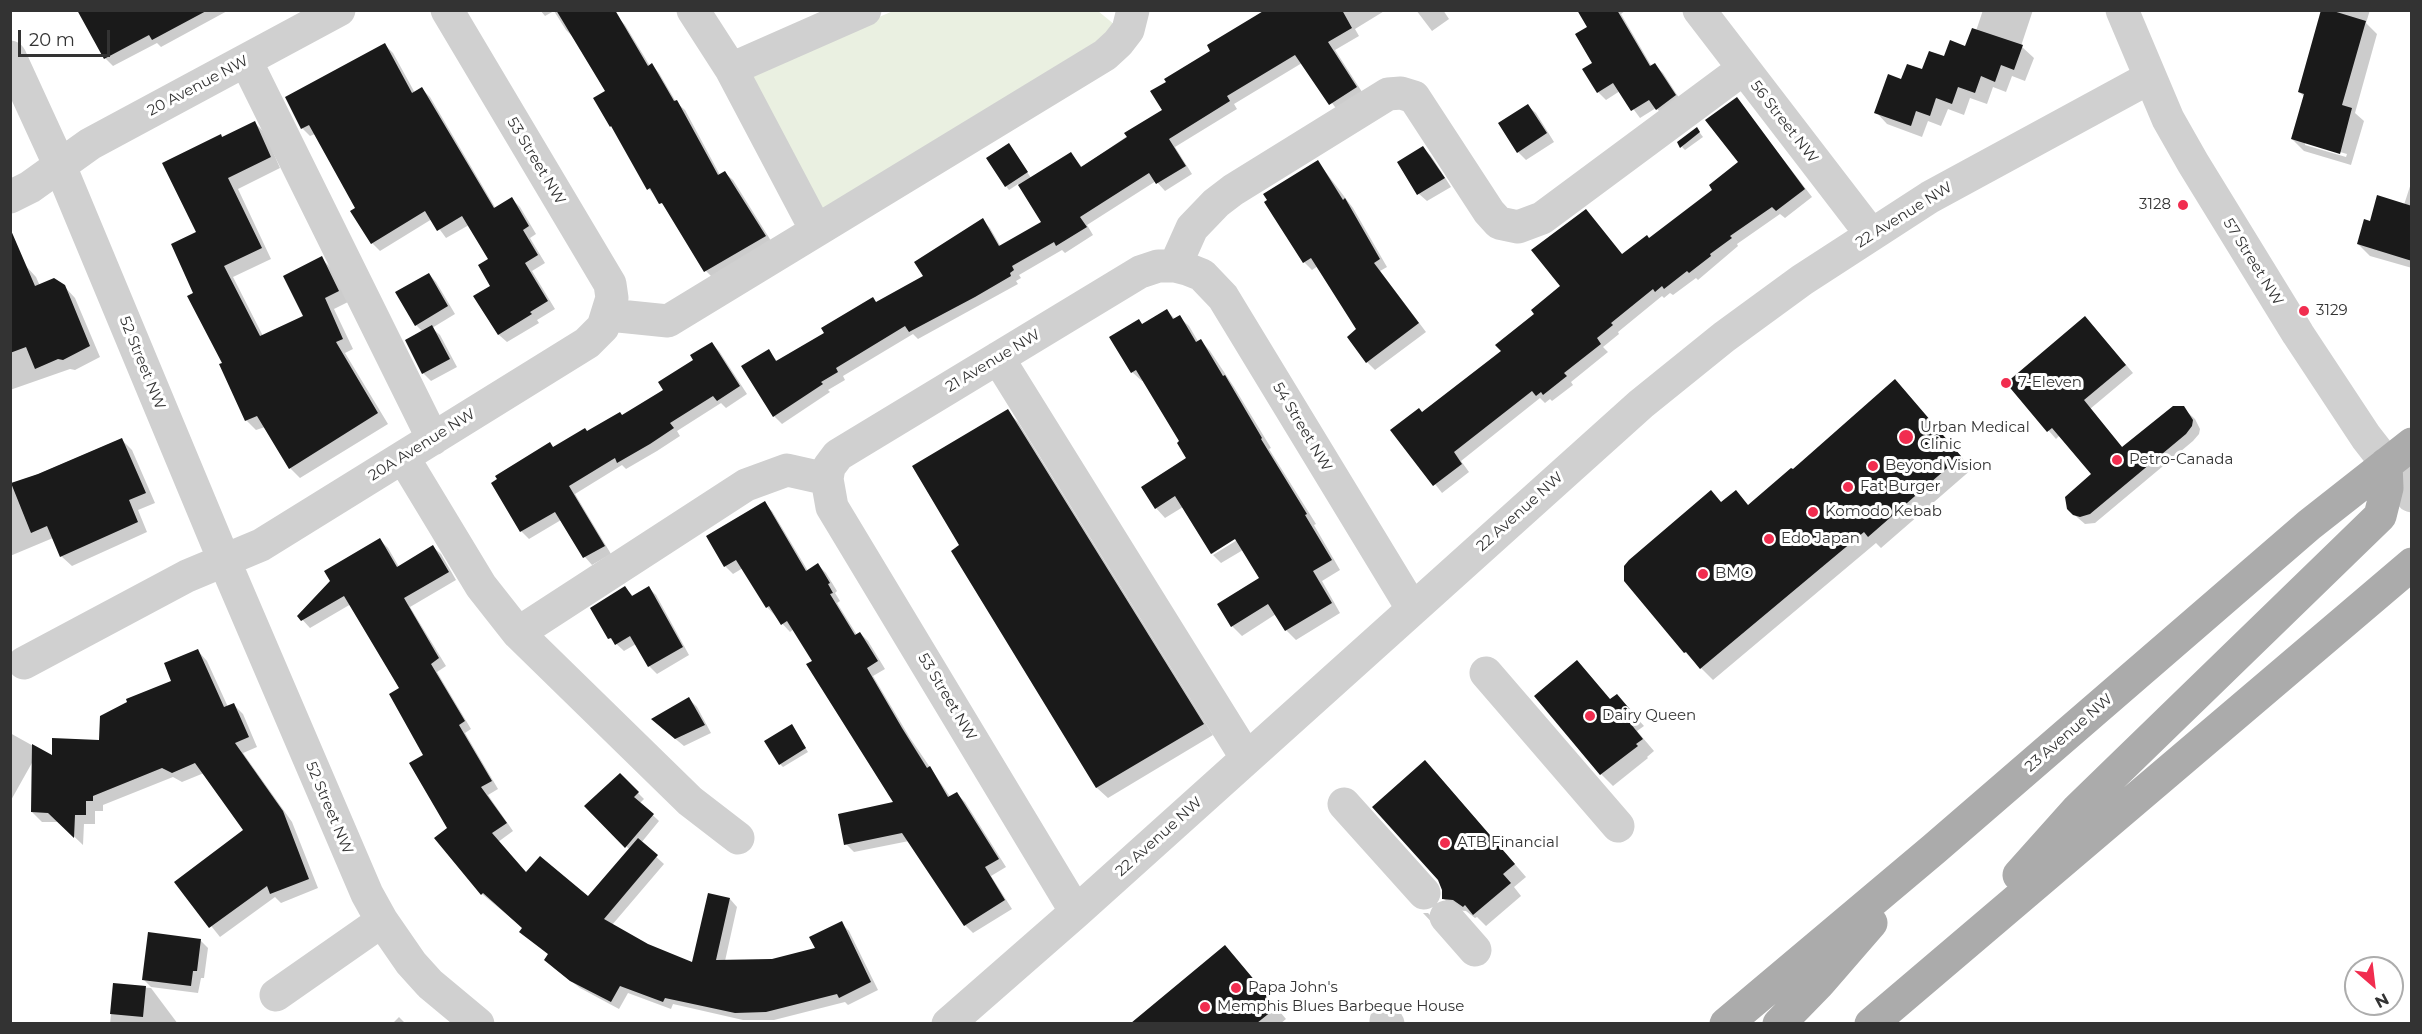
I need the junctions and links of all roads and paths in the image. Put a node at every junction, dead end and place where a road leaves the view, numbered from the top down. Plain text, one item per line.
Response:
1 (339, 10) edge
2 (447, 10) edge
3 (693, 10) edge
4 (865, 10) edge
5 (1133, 10) edge
6 (1699, 10) edge
7 (2122, 10) edge
8 (10, 57) edge
9 (246, 61) junction
10 (731, 69) junction
11 (1743, 69) junction
12 (2149, 78) junction
13 (60, 166) junction
14 (10, 196) edge
15 (816, 230) junction
16 (1871, 234) junction
17 (1175, 266) junction
18 (609, 315) junction
19 (998, 358) junction
20 (433, 439) junction
21 (2412, 444) edge
22 (403, 458) junction
23 (2386, 464) junction
24 (827, 479) junction
25 (2412, 496) edge
26 (224, 560) junction
27 (2412, 564) edge
28 (1412, 608) junction
29 (518, 633) junction
30 (24, 663) dead end
31 (1486, 673) dead end
32 (1246, 758) junction
33 (1344, 804) dead end
34 (1618, 826) dead end
35 (738, 838) dead end
36 (1934, 849) junction
37 (1424, 893) dead end
38 (1076, 912) junction
39 (1446, 917) dead end
40 (382, 921) junction
41 (1977, 932) junction
42 (1475, 950) dead end
43 (276, 995) dead end
44 (1884, 1019) edge
45 (478, 1023) edge
46 (948, 1023) edge
47 (1726, 1023) edge
48 (1779, 1023) edge

1 - 9 street, 20 Avenue NW
2 - 18 street, 53 Street NW
3 - 10 street
4 - 10 street
5 - 15 street
6 - 11 street, 56 Street NW
7 - 12 street, 57 Street NW
8 - 13 street, 52 Street NW
9 - 13 street, 20 Avenue NW
9 - 20 street
10 - 15 street
11 - 16 street, 56 Street NW
11 - 17 street
12 - 16 street, 22 Avenue NW
12 - 23 street, 57 Street NW
13 - 14 street
13 - 26 street, 52 Street NW
15 - 18 street
16 - 28 street, 22 Avenue NW
17 - 19 street, 21 Avenue NW
17 - 28 street, 54 Street NW
18 - 20 street, 20A Avenue NW
19 - 24 street, 21 Avenue NW
19 - 32 street
20 - 22 street, 20A Avenue NW
21 - 23 main road, 23 Avenue NW
22 - 26 street, 20A Avenue NW
22 - 29 street
23 - 25 street, 57 Street NW
23 - 36 main road, 23 Avenue NW
23 - 41 main road
24 - 29 street
24 - 38 street, 53 Street NW
26 - 30 street
26 - 40 street, 52 Street NW
27 - 41 main road
28 - 32 street, 22 Avenue NW
29 - 35 street
31 - 34 street
32 - 38 street, 22 Avenue NW
33 - 37 street
36 - 47 main road, 23 Avenue NW
36 - 48 main road
38 - 46 street, 22 Avenue NW
39 - 42 street
40 - 43 street
40 - 45 street, 52 Street NW
41 - 44 main road

